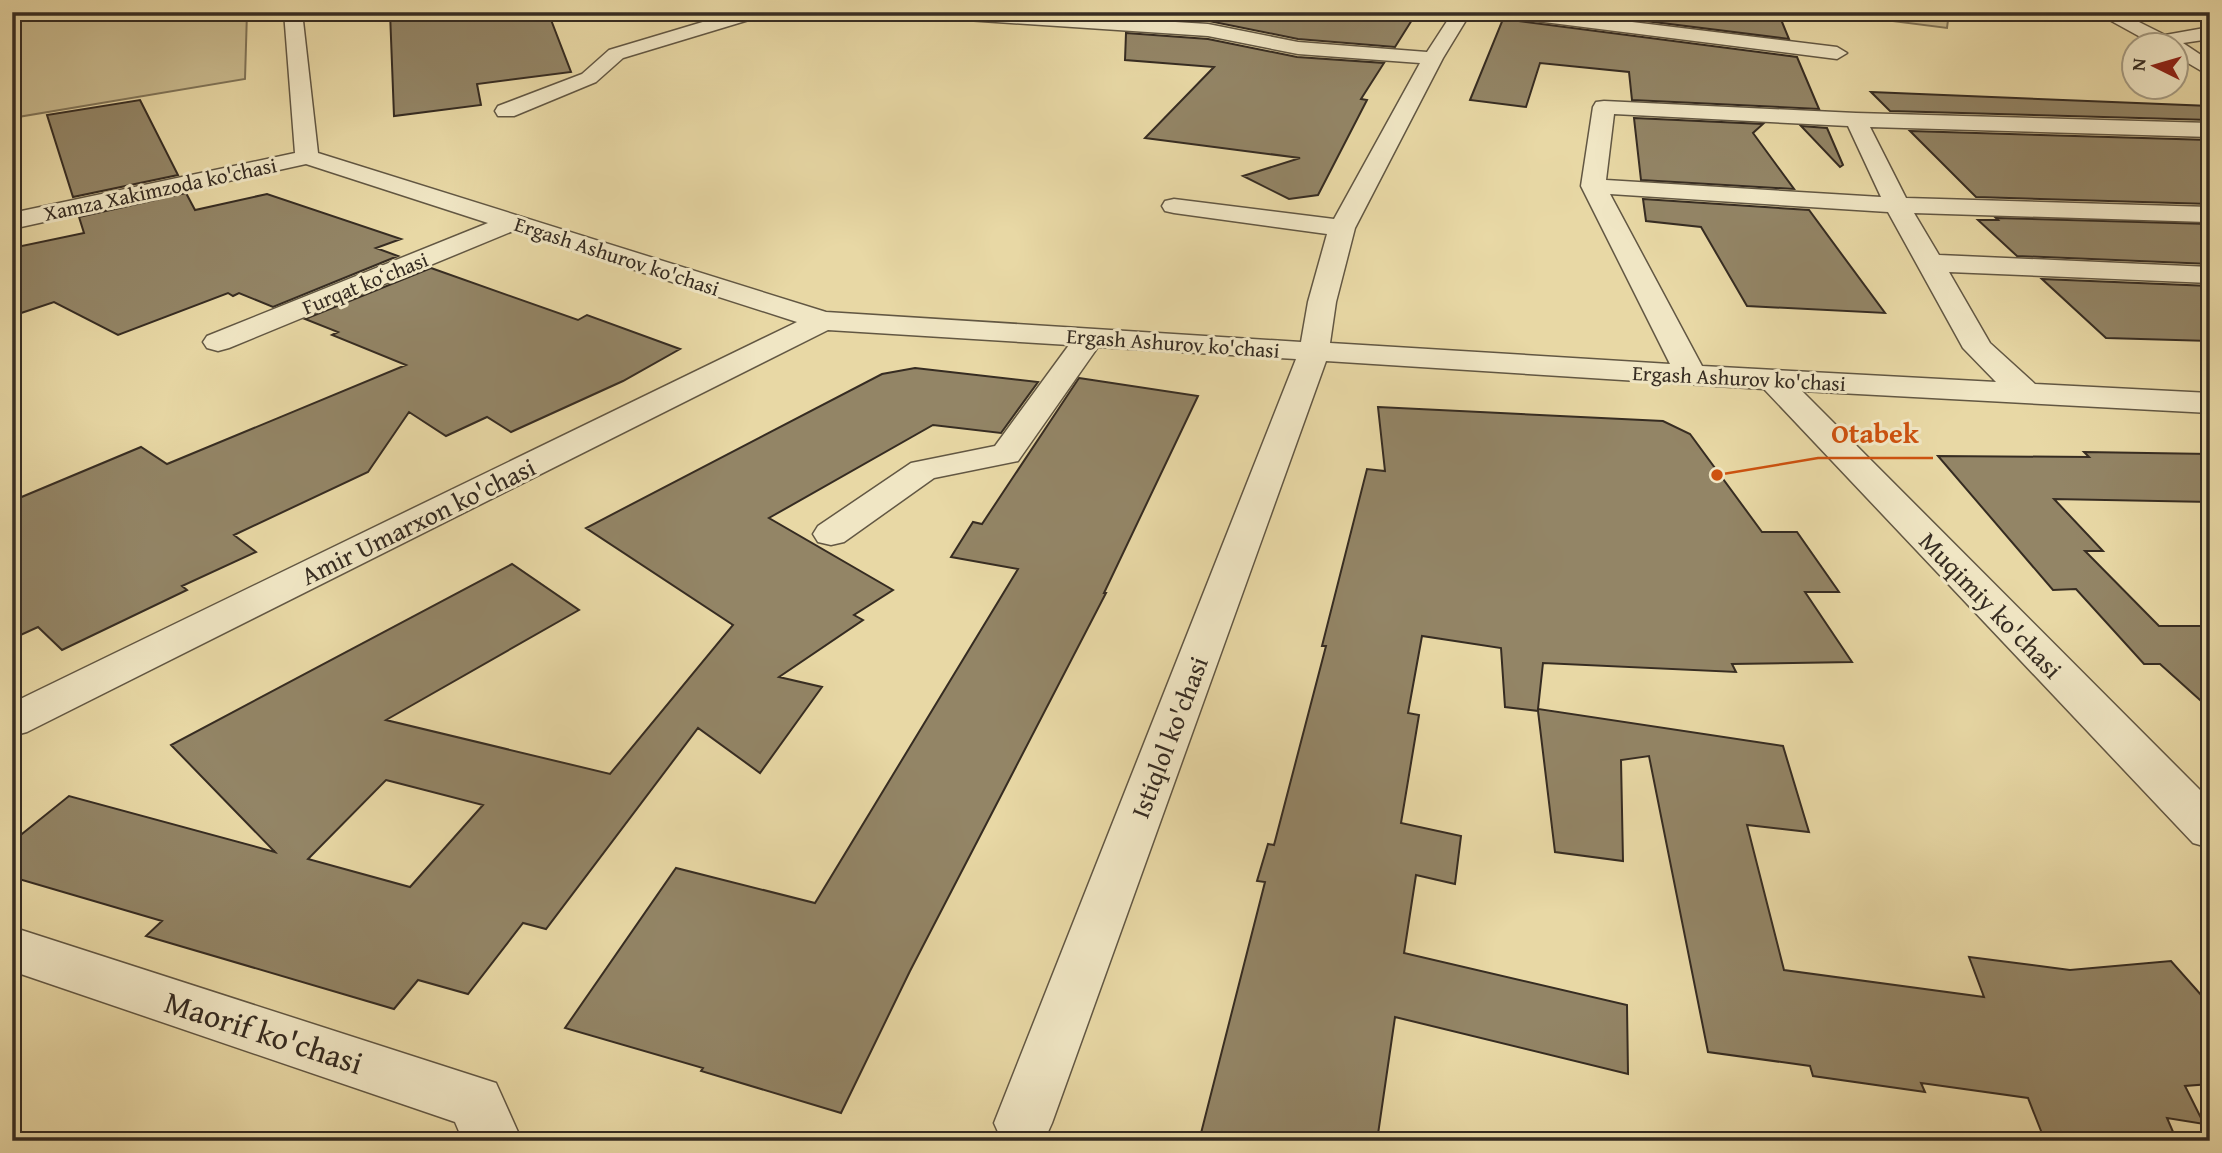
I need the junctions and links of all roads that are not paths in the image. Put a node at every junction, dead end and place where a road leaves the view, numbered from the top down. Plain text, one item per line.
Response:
1 (293, 12) edge
2 (756, 12) edge
3 (922, 12) edge
4 (1462, 12) edge
5 (1504, 12) edge
6 (2104, 12) edge
7 (2145, 32) edge
8 (2210, 33) edge
9 (2190, 39) edge
10 (1837, 53) dead end
11 (2190, 57) edge
12 (1433, 58) junction
13 (2210, 70) edge
14 (506, 111) dead end
15 (1860, 129) junction
16 (2210, 130) edge
17 (2210, 151) edge
18 (307, 157) junction
19 (1593, 186) junction
20 (1897, 205) junction
21 (1174, 206) dead end
22 (2207, 214) dead end
23 (12, 221) edge
24 (512, 222) junction
25 (1342, 228) junction
26 (1930, 264) junction
27 (2210, 275) edge
28 (823, 321) junction
29 (1089, 338) junction
30 (218, 342) dead end
31 (1314, 352) junction
32 (1690, 375) junction
33 (1773, 380) junction
34 (2026, 393) junction
35 (2210, 403) edge
36 (831, 534) dead end
37 (12, 721) edge
38 (2210, 830) edge
39 (12, 949) edge
40 (1023, 1123) dead end
41 (493, 1141) edge

1 - 18 street
2 - 14 street
3 - 12 street
4 - 12 street, Istiqlol ko'chasi
5 - 10 street
6 - 7 street
8 - 9 street
11 - 13 street
12 - 25 street, Istiqlol ko'chasi
15 - 16 street
15 - 17 street
15 - 19 street
15 - 20 street
18 - 23 street, Xamza Xakimzoda ko'chasi
18 - 24 street, Ergash Ashurov ko'chasi
19 - 20 street
19 - 32 street
20 - 22 street
20 - 26 street
21 - 25 street
24 - 28 street, Ergash Ashurov ko'chasi
24 - 30 street, Furqat koʻchasi
25 - 31 street, Istiqlol ko'chasi
26 - 27 street
26 - 34 street
28 - 29 street, Ergash Ashurov ko'chasi
28 - 37 street, Amir Umarxon ko'chasi
29 - 31 street, Ergash Ashurov ko'chasi
29 - 36 street
31 - 32 street, Ergash Ashurov ko'chasi
31 - 40 street, Istiqlol ko'chasi
32 - 33 street, Ergash Ashurov ko'chasi
33 - 34 street, Ergash Ashurov ko'chasi
33 - 38 street, Muqimiy ko'chasi
34 - 35 street, Ergash Ashurov ko'chasi
39 - 41 street, Maorif ko'chasi

